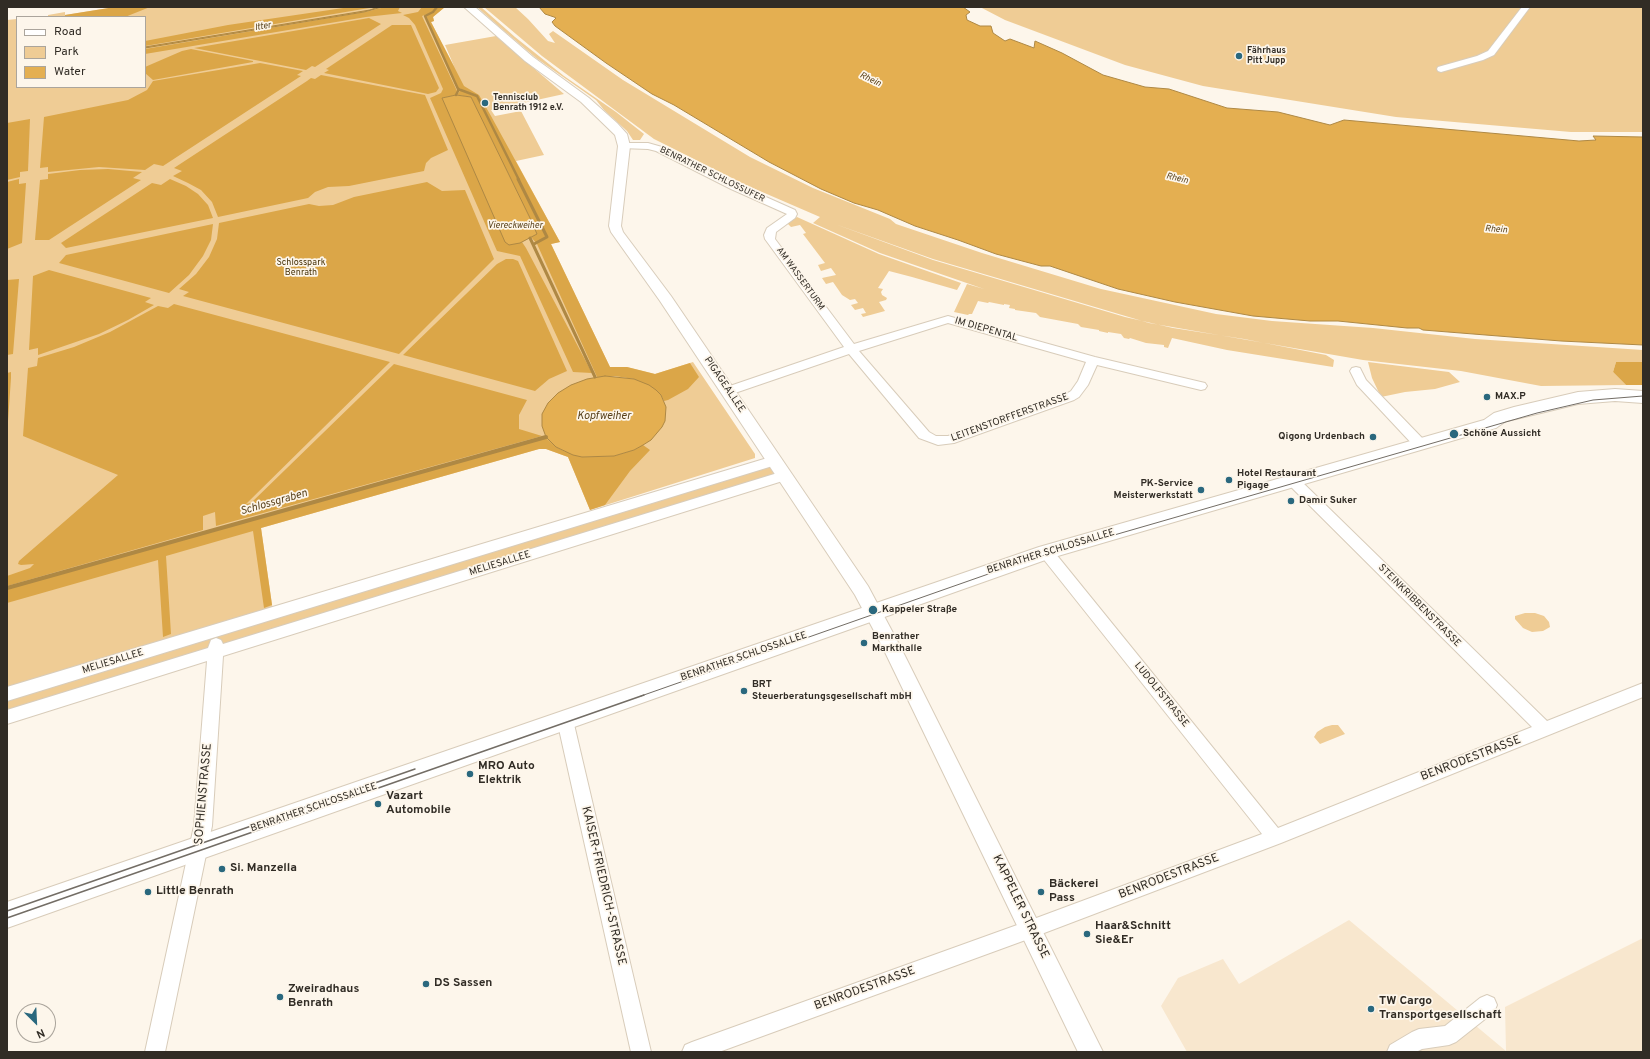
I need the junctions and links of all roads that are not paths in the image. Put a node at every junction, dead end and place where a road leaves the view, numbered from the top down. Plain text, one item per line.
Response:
1 (469, 7) edge
2 (1526, 7) edge
3 (1441, 69) dead end
4 (624, 146) junction
5 (792, 214) joint
6 (851, 349) junction
7 (1093, 360) junction
8 (1356, 371) dead end
9 (1201, 386) dead end
10 (728, 391) junction
11 (1643, 397) edge
12 (1620, 401) junction
13 (1643, 407) edge
14 (1420, 444) junction
15 (774, 461) junction
16 (784, 476) junction
17 (1293, 481) junction
18 (1046, 552) junction
19 (873, 612) junction
20 (219, 629) junction
21 (216, 652) junction
22 (1643, 690) edge
23 (7, 694) edge
24 (7, 717) edge
25 (565, 720) junction
26 (1545, 730) junction
27 (1275, 837) junction
28 (200, 848) junction
29 (7, 915) edge
30 (1031, 928) junction
31 (1487, 1005) dead end
32 (155, 1052) edge
33 (641, 1052) edge
34 (692, 1052) edge
35 (1091, 1052) edge
36 (1397, 1052) edge

1 - 4 street
2 - 3 street
4 - 5 street, BENRATHER SCHLOSSUFER
4 - 10 street, PIGAGEALLEE
5 - 6 street, AM WASSERTURM
6 - 7 street, IM DIEPENTAL
6 - 7 street, LEITENSTORFFERSTRASSE
6 - 10 street, IM DIEPENTAL
7 - 9 street, IM DIEPENTAL
8 - 14 street
10 - 15 street, PIGAGEALLEE
11 - 12 main road
12 - 13 main road
12 - 14 main road, BENRATHER SCHLOSSALLEE
14 - 17 main road, BENRATHER SCHLOSSALLEE
15 - 16 street, PIGAGEALLEE
15 - 20 street, MELIESALLEE
16 - 19 street, PIGAGEALLEE
16 - 21 street, MELIESALLEE
17 - 18 main road, BENRATHER SCHLOSSALLEE
17 - 26 street, STEINKRIBBENSTRASSE
18 - 19 main road, BENRATHER SCHLOSSALLEE
18 - 27 street, LUDOLFSTRASSE
19 - 25 main road, BENRATHER SCHLOSSALLEE
19 - 30 street, KAPPELER STRASSE
20 - 21 street
20 - 23 street, MELIESALLEE
21 - 24 street, MELIESALLEE
21 - 28 street, SOPHIENSTRASSE
22 - 26 street, BENRODESTRASSE
25 - 28 main road, BENRATHER SCHLOSSALLEE
25 - 33 street, KAISER-FRIEDRICH-STRASSE
26 - 27 street, BENRODESTRASSE
27 - 30 street, BENRODESTRASSE
28 - 29 main road, BENRATHER SCHLOSSALLEE
28 - 32 street, SOPHIENSTRASSE
30 - 34 street, BENRODESTRASSE
30 - 35 street, KAPPELER STRASSE
31 - 36 street

